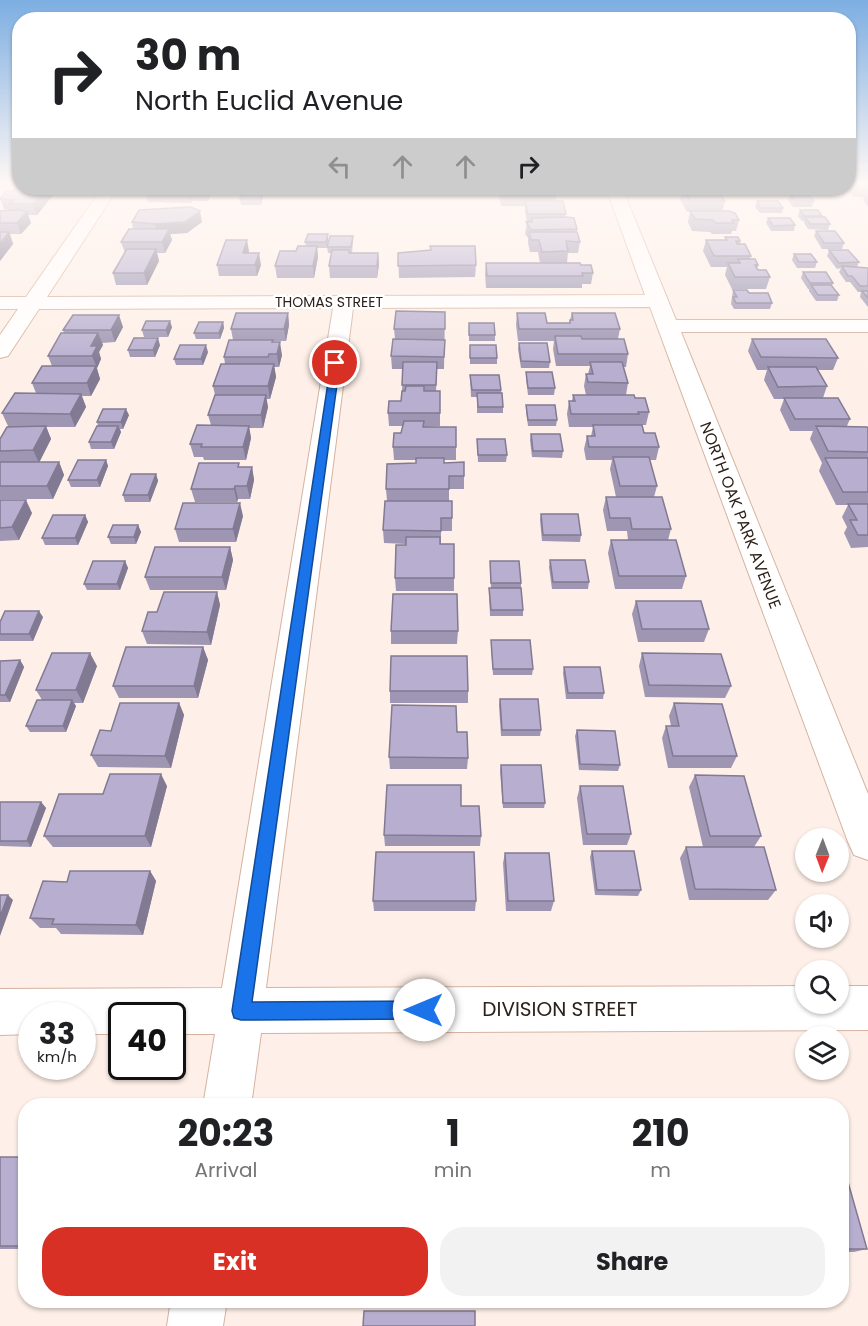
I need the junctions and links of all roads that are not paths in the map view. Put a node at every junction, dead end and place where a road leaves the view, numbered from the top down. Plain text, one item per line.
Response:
1 (72, 244) edge
2 (636, 244) edge
3 (33, 302) junction
4 (344, 302) junction
5 (0, 303) edge
6 (663, 314) junction
7 (868, 326) edge
8 (0, 351) edge
9 (868, 842) edge
10 (868, 1008) edge
11 (241, 1011) junction
12 (0, 1012) edge
13 (228, 1098) edge
14 (198, 1308) edge
15 (195, 1326) edge

1 - 3 street
2 - 6 street, NORTH OAK PARK AVENUE
3 - 4 street, THOMAS STREET
3 - 5 street, THOMAS STREET
3 - 8 street
4 - 6 street, THOMAS STREET
4 - 11 street
6 - 7 street, THOMAS STREET
6 - 9 street, NORTH OAK PARK AVENUE
10 - 11 street, DIVISION STREET
11 - 12 street, DIVISION STREET
11 - 13 street
14 - 15 street

